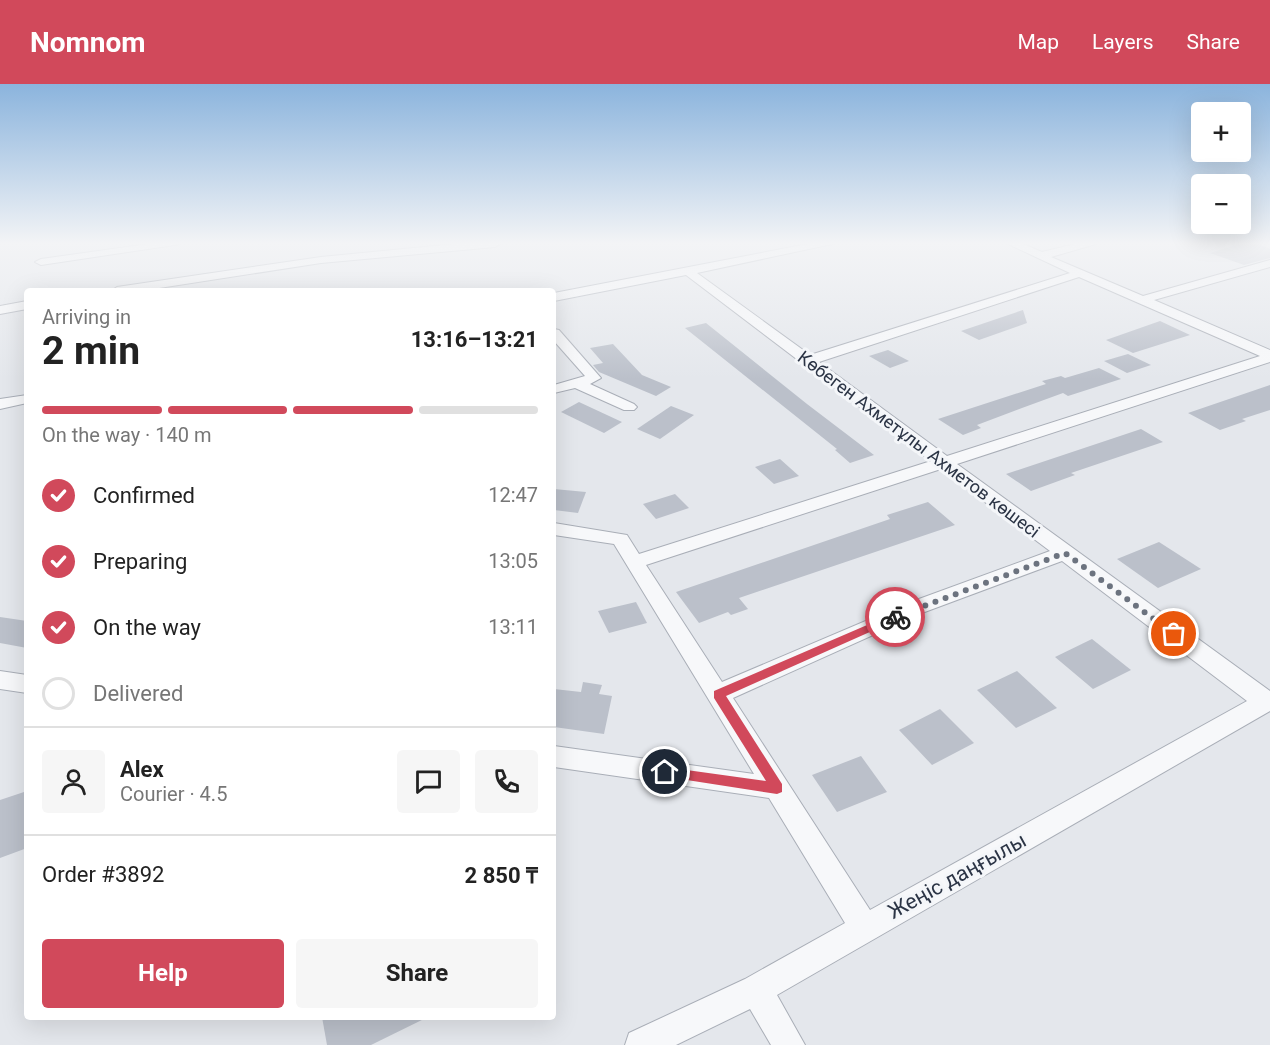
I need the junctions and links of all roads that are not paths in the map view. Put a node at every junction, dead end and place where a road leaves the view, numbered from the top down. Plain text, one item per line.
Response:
1 (596, 289) edge
2 (712, 289) edge
3 (1031, 289) edge
4 (1116, 289) edge
5 (1181, 289) edge
6 (556, 297) edge
7 (1142, 300) junction
8 (24, 306) edge
9 (0, 310) edge
10 (556, 335) edge
11 (1270, 356) edge
12 (807, 361) junction
13 (577, 383) junction
14 (556, 388) edge
15 (24, 400) edge
16 (0, 404) edge
17 (629, 407) dead end
18 (944, 462) junction
19 (556, 529) edge
20 (1065, 553) junction
21 (635, 562) junction
22 (0, 680) edge
23 (24, 684) edge
24 (718, 694) junction
25 (1268, 701) edge
26 (556, 757) edge
27 (777, 788) junction
28 (865, 928) junction
29 (756, 990) junction
30 (641, 1045) edge
31 (789, 1045) edge

1 - 6 street
2 - 12 street, Көбеген Ахметұлы Ахметов көшесі
3 - 12 street
4 - 7 street
5 - 7 street
7 - 11 street
8 - 9 street
10 - 13 street
11 - 18 street
12 - 18 street, Көбеген Ахметұлы Ахметов көшесі
13 - 14 street
13 - 17 street
15 - 16 street
18 - 20 street, Көбеген Ахметұлы Ахметов көшесі
18 - 21 street
19 - 21 street
20 - 24 street
20 - 25 street, Көбеген Ахметұлы Ахметов көшесі
21 - 24 street
22 - 23 street
24 - 27 street
25 - 28 street, Жеңіс даңғылы
26 - 27 street
27 - 28 street
28 - 29 street, Жеңіс даңғылы
29 - 30 street, Жеңіс даңғылы
29 - 31 street

